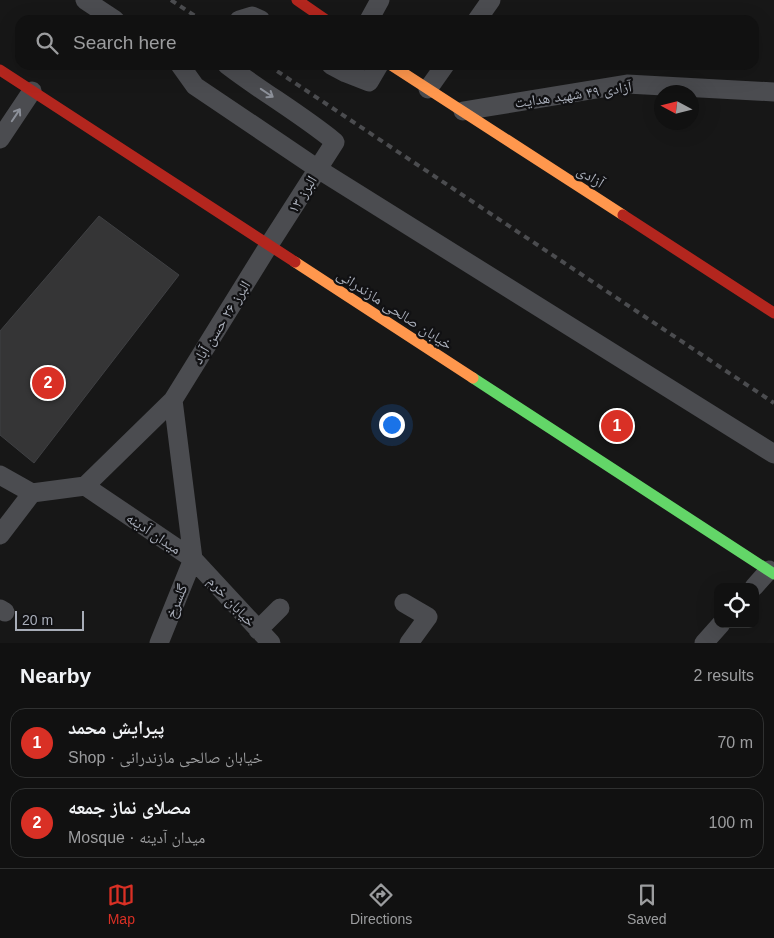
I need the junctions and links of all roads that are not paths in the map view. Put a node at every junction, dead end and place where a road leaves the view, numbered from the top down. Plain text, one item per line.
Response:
1 (85, 0) edge
2 (297, 0) edge
3 (380, 0) edge
4 (491, 0) edge
5 (108, 15) edge
6 (319, 15) edge
7 (372, 15) edge
8 (480, 15) edge
9 (0, 70) edge
10 (184, 70) edge
11 (233, 70) edge
12 (340, 70) edge
13 (375, 70) edge
14 (399, 70) edge
15 (441, 70) edge
16 (428, 89) junction
17 (32, 91) junction
18 (774, 92) edge
19 (462, 112) junction
20 (0, 139) edge
21 (318, 169) junction
22 (269, 245) junction
23 (774, 313) edge
24 (173, 400) junction
25 (774, 454) edge
26 (0, 476) edge
27 (85, 486) junction
28 (32, 493) junction
29 (0, 535) edge
30 (193, 559) junction
31 (771, 572) edge
32 (759, 583) edge
33 (404, 603) dead end
34 (280, 608) dead end
35 (717, 628) edge
36 (265, 636) edge
37 (159, 643) edge
38 (409, 643) edge
39 (704, 643) edge

1 - 5 street
2 - 6 main road
3 - 7 street
4 - 8 street
9 - 17 main road, خیابان صالحی مازندرانی
10 - 21 street
11 -> 21 street, البرز ۱۳
12 - 13 street
14 - 16 main road, آزادی
15 - 16 street
16 - 19 main road, آزادی
20 -> 17 street
17 - 22 main road, خیابان صالحی مازندرانی
18 - 19 street, آزادی ۴۹ شهید هدایت
19 - 23 main road, آزادی
21 - 22 street, البرز ۱۳
21 - 25 street
22 - 24 street, البرز ۲۶ حسن آباد
22 - 31 main road, خیابان صالحی مازندرانی
24 - 27 street
24 - 30 street, میدان آدینه
26 - 28 street
27 - 28 street
27 - 30 street, میدان آدینه
28 - 29 street
30 - 36 street, خیابان خرم
30 - 37 street, گلسرخ
31 - 32 street
33 - 38 street
34 - 36 street
35 - 39 street

